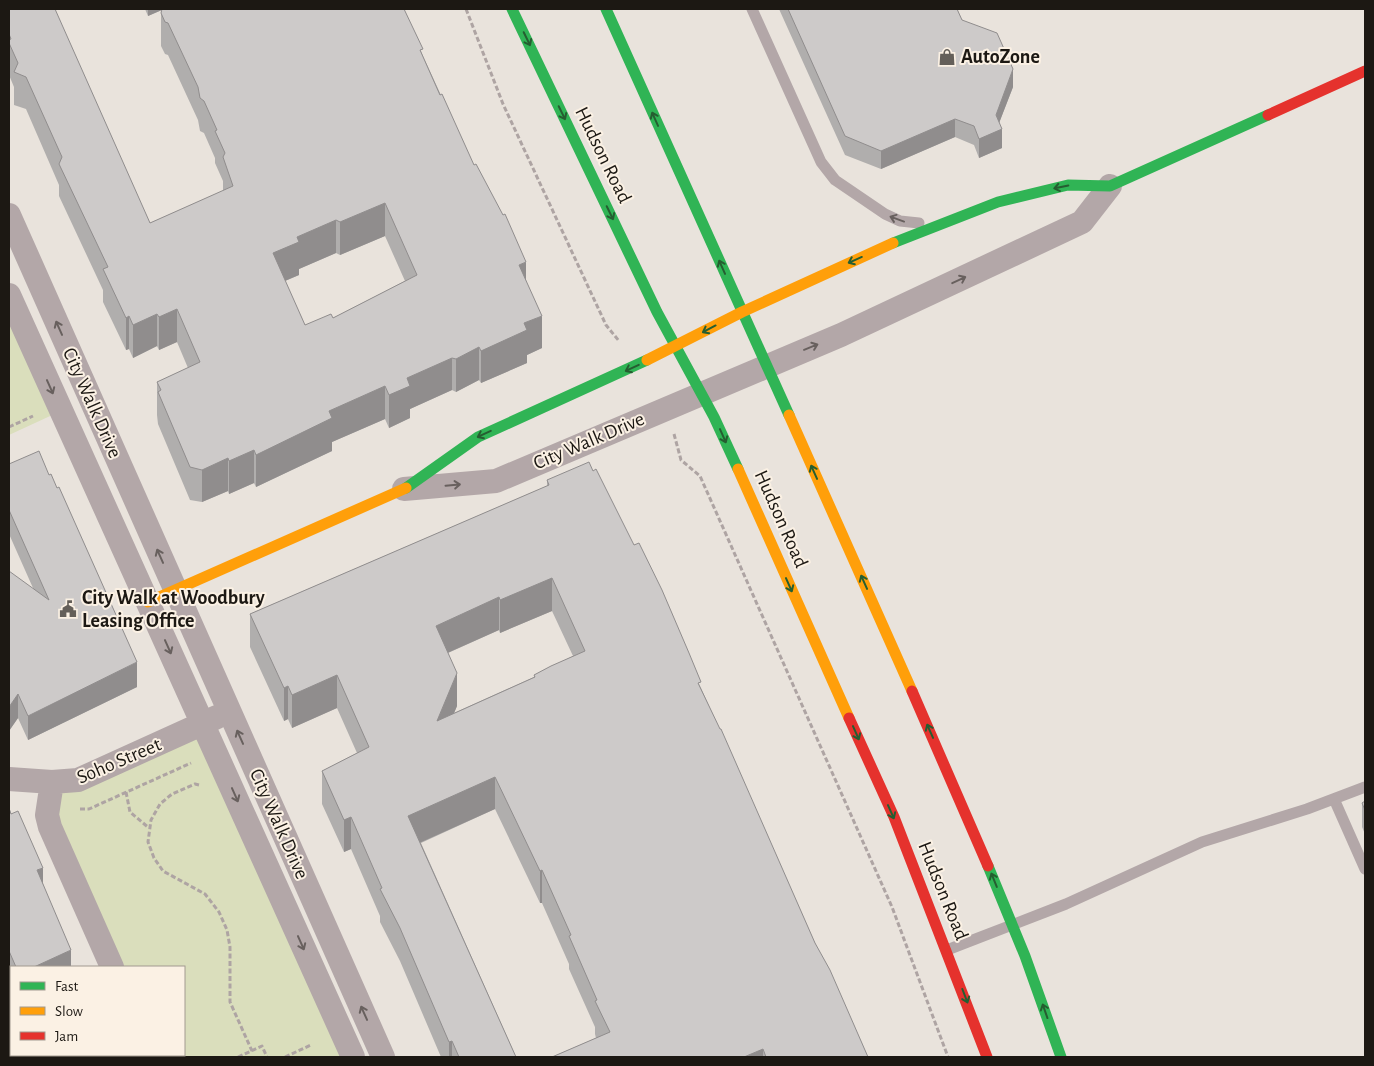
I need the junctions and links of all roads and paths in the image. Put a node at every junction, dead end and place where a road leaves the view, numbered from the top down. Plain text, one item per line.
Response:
1 (466, 9) edge
2 (512, 9) edge
3 (606, 9) edge
4 (752, 9) edge
5 (1365, 70) edge
6 (1110, 186) junction
7 (9, 215) edge
8 (945, 220) junction
9 (9, 295) edge
10 (742, 312) junction
11 (616, 336) dead end
12 (676, 346) junction
13 (766, 365) junction
14 (701, 393) junction
15 (674, 437) dead end
16 (404, 489) junction
17 (175, 590) junction
18 (148, 602) junction
19 (229, 712) junction
20 (203, 724) junction
21 (194, 761) dead end
22 (9, 779) edge
23 (52, 782) junction
24 (200, 786) dead end
25 (1365, 787) edge
26 (126, 792) junction
27 (1334, 800) junction
28 (75, 806) dead end
29 (149, 828) junction
30 (1365, 869) edge
31 (1013, 925) junction
32 (947, 950) junction
33 (112, 966) edge
34 (310, 1045) dead end
35 (252, 1051) junction
36 (238, 1057) edge
37 (267, 1057) edge
38 (285, 1057) edge
39 (353, 1057) edge
40 (383, 1057) edge
41 (948, 1057) edge
42 (987, 1057) edge
43 (1061, 1057) edge

1 - 11 path
2 -> 12 street, Hudson Road
10 -> 3 street
8 -> 4 lane
5 - 6 street
6 -> 8 street, City Walk Drive
13 -> 6 street, City Walk Drive
17 -> 7 street, City Walk Drive
8 -> 10 street, City Walk Drive
9 -> 18 street, City Walk Drive
10 -> 12 street, City Walk Drive
10 - 13 street
12 - 14 street, Hudson Road
12 -> 16 street, City Walk Drive
13 - 14 street, City Walk Drive
31 -> 13 street
16 -> 14 street, City Walk Drive
14 -> 32 street, Hudson Road
15 - 41 path
16 - 17 street, City Walk Drive
17 - 18 street, City Walk Drive
17 - 19 street, City Walk Drive
18 -> 20 street, City Walk Drive
19 - 20 street, Soho Street
40 -> 19 street, City Walk Drive
20 - 23 street, Soho Street
20 -> 39 street, City Walk Drive
21 - 26 path
22 - 23 street
23 - 33 street, Soho Street
24 - 29 path
25 - 27 lane
26 - 28 path
26 - 29 path
27 - 30 lane
27 - 31 lane
29 - 35 path
31 - 32 lane
43 -> 31 street
32 -> 42 street, Hudson Road
34 - 38 path
35 - 36 path
35 - 37 path

